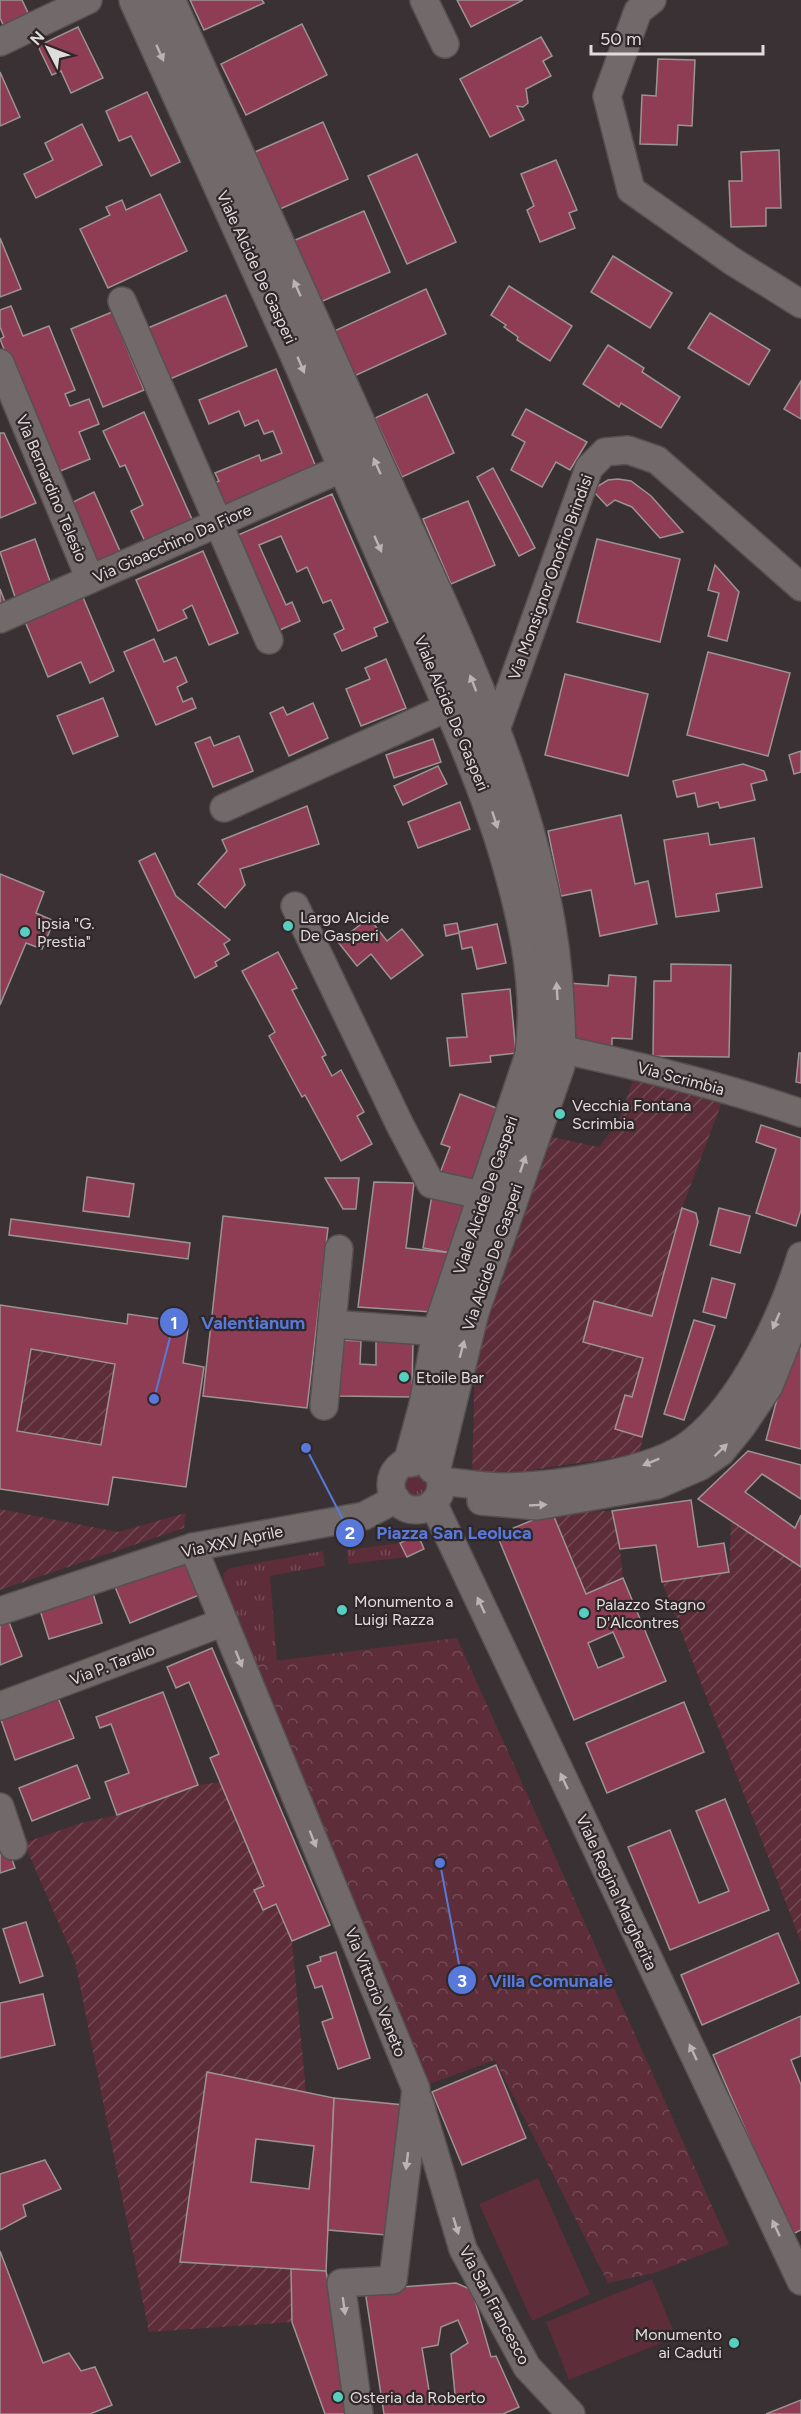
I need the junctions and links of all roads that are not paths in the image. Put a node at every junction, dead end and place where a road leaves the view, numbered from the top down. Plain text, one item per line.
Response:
1 (88, 0) edge
2 (136, 0) edge
3 (168, 0) edge
4 (424, 0) edge
5 (652, 0) edge
6 (0, 42) edge
7 (445, 44) dead end
8 (122, 301) dead end
9 (801, 304) edge
10 (0, 363) edge
11 (345, 467) junction
12 (218, 523) junction
13 (90, 579) junction
14 (801, 587) edge
15 (0, 619) edge
16 (269, 640) dead end
17 (451, 706) junction
18 (494, 735) junction
19 (224, 808) dead end
20 (295, 906) dead end
21 (559, 1049) junction
22 (801, 1113) edge
23 (485, 1196) junction
24 (339, 1249) dead end
25 (800, 1264) edge
26 (801, 1306) edge
27 (332, 1324) junction
28 (439, 1332) junction
29 (324, 1406) dead end
30 (431, 1482) junction
31 (396, 1499) junction
32 (193, 1546) junction
33 (0, 1611) edge
34 (224, 1622) junction
35 (0, 1706) edge
36 (0, 1807) edge
37 (13, 1846) dead end
38 (416, 2090) junction
39 (801, 2281) edge
40 (559, 2411) edge
41 (359, 2414) edge

1 - 6 street
2 -> 11 main road, Viale Alcide De Gasperi
18 -> 3 main road, Viale Alcide De Gasperi
4 - 7 street
5 - 9 street
8 - 12 street
10 - 13 street, Via Bernardino Telesio
11 - 12 street, Via Gioacchino Da Fiore
11 -> 17 main road, Viale Alcide De Gasperi
12 - 13 street, Via Gioacchino Da Fiore
12 - 16 street
13 - 15 street, Via Gioacchino Da Fiore
14 - 18 street, Via Monsignor Onofrio Brindisi
17 - 19 street
17 -> 23 main road, Viale Alcide De Gasperi
21 -> 18 main road, Viale Alcide De Gasperi
20 - 23 street
21 - 22 street, Via Scrimbia
30 -> 21 main road, Via Alcide De Gasperi
23 - 28 main road, Viale Alcide De Gasperi
24 - 27 street
25 -> 30 street
30 -> 26 street
27 - 28 street
27 - 29 street
28 - 30 main road, Viale Alcide De Gasperi
30 - 31 street
30 - 31 street
39 -> 30 street, Viale Regina Margherita
31 - 32 street, Via XXV Aprile
32 - 33 street, Via XXV Aprile
32 - 34 street, Via Vittorio Veneto
34 - 35 street, Via P. Tarallo
34 -> 38 street, Via Vittorio Veneto
36 - 37 street
38 -> 40 street, Via San Francesco
38 -> 41 street, Via Vittorio Veneto

